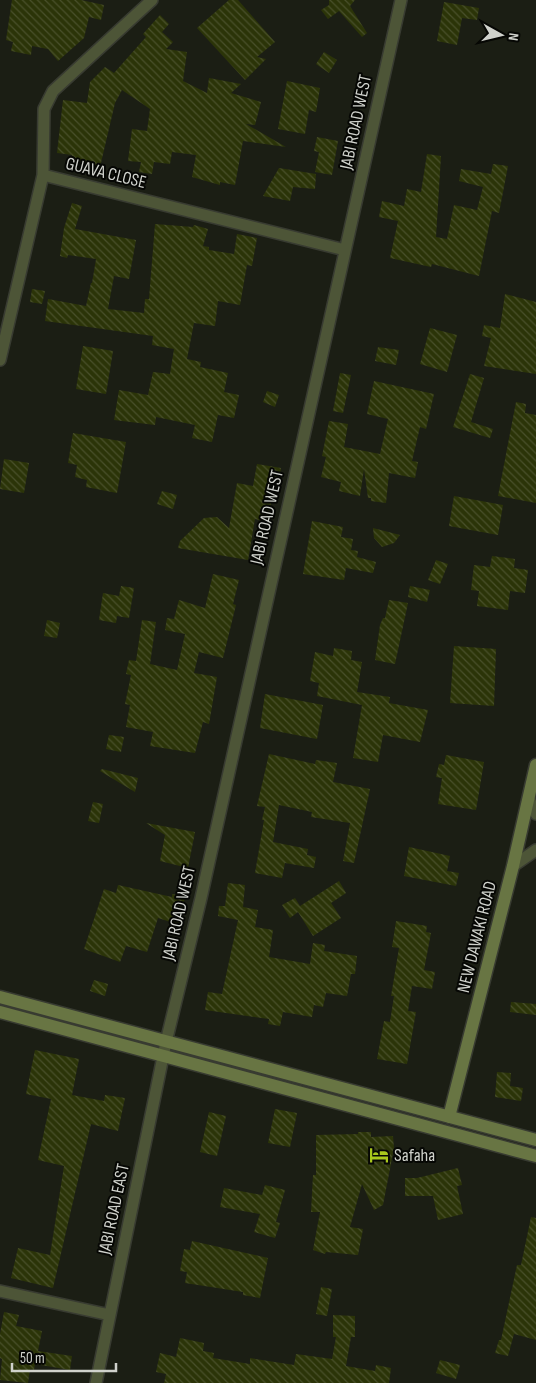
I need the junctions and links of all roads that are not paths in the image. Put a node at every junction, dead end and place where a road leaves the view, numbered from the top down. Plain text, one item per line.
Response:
1 (152, 0) edge
2 (400, 0) edge
3 (43, 175) junction
4 (345, 250) junction
5 (0, 360) edge
6 (536, 765) edge
7 (529, 799) junction
8 (536, 814) edge
9 (536, 850) edge
10 (513, 866) junction
11 (0, 996) edge
12 (0, 1012) edge
13 (166, 1042) junction
14 (163, 1058) junction
15 (449, 1117) junction
16 (536, 1140) edge
17 (536, 1156) edge
18 (0, 1292) edge
19 (110, 1315) junction
20 (96, 1383) edge

1 - 3 street, GUAVA CLOSE
2 - 4 street, JABI ROAD WEST
3 - 4 street, GUAVA CLOSE
3 - 5 street
4 - 13 street, JABI ROAD WEST
6 - 7 street, NEW DAWAKI ROAD
7 - 8 street
7 - 10 street, NEW DAWAKI ROAD
9 - 10 street
10 - 15 street, NEW DAWAKI ROAD
11 - 13 street
12 - 14 street
13 - 14 street, JABI ROAD EAST
13 - 15 street
14 - 17 street
14 - 19 street, JABI ROAD EAST
15 - 16 street
18 - 19 street
19 - 20 street, JABI ROAD EAST

